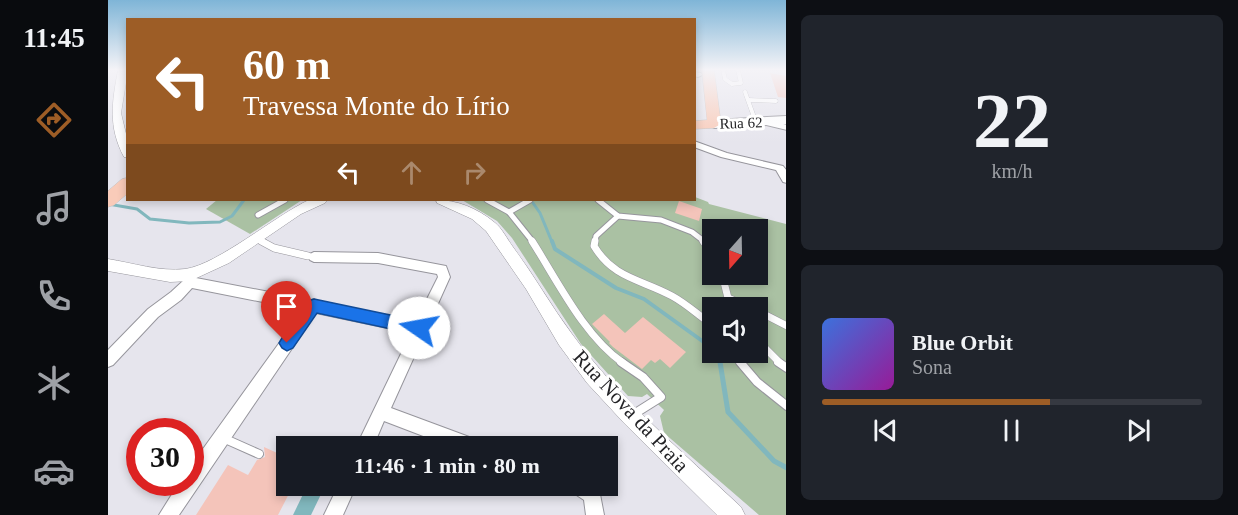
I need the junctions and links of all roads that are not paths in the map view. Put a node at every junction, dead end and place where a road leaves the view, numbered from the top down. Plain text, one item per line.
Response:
1 (116, 94) edge
2 (701, 94) edge
3 (746, 94) edge
4 (749, 100) junction
5 (776, 101) dead end
6 (786, 120) edge
7 (762, 122) junction
8 (703, 124) edge
9 (786, 128) edge
10 (696, 145) edge
11 (126, 150) edge
12 (786, 180) edge
13 (125, 186) edge
14 (108, 201) edge
15 (283, 201) edge
16 (319, 201) edge
17 (443, 201) edge
18 (489, 201) edge
19 (529, 201) edge
20 (603, 201) edge
21 (510, 212) junction
22 (258, 215) dead end
23 (618, 216) junction
24 (255, 238) junction
25 (702, 240) edge
26 (311, 256) joint
27 (108, 265) edge
28 (190, 278) junction
29 (314, 305) junction
30 (768, 316) edge
31 (702, 317) edge
32 (786, 326) edge
33 (419, 328) junction
34 (768, 353) edge
35 (108, 360) edge
36 (740, 363) edge
37 (786, 368) edge
38 (786, 406) edge
39 (381, 412) junction
40 (631, 416) junction
41 (369, 436) edge
42 (445, 436) edge
43 (222, 438) junction
44 (259, 454) dead end
45 (204, 463) edge
46 (181, 496) edge
47 (342, 496) edge
48 (588, 496) edge
49 (168, 515) edge
50 (333, 515) edge
51 (595, 515) edge
52 (733, 515) edge

1 - 11 street
2 - 8 main road
3 - 4 lane
4 - 5 lane
4 - 7 lane
6 - 7 main road, Rua 62
7 - 8 main road, Rua 62
7 - 9 street
10 - 12 street
13 - 14 main road
15 - 22 lane
16 - 24 street
17 - 40 street, Rua Nova da Praia
18 - 21 lane
19 - 21 lane
20 - 23 lane
21 - 40 lane
23 - 25 lane
23 - 31 lane
24 - 26 lane
24 - 28 street
26 - 33 street
27 - 28 street
28 - 29 street
28 - 35 street
29 - 33 street
29 - 43 street
30 - 32 lane
33 - 39 street
34 - 37 lane
36 - 38 lane
39 - 41 street
39 - 42 street
40 - 52 street, Rua Nova da Praia
43 - 44 lane
43 - 45 street
46 - 49 street
47 - 50 street
48 - 51 street

